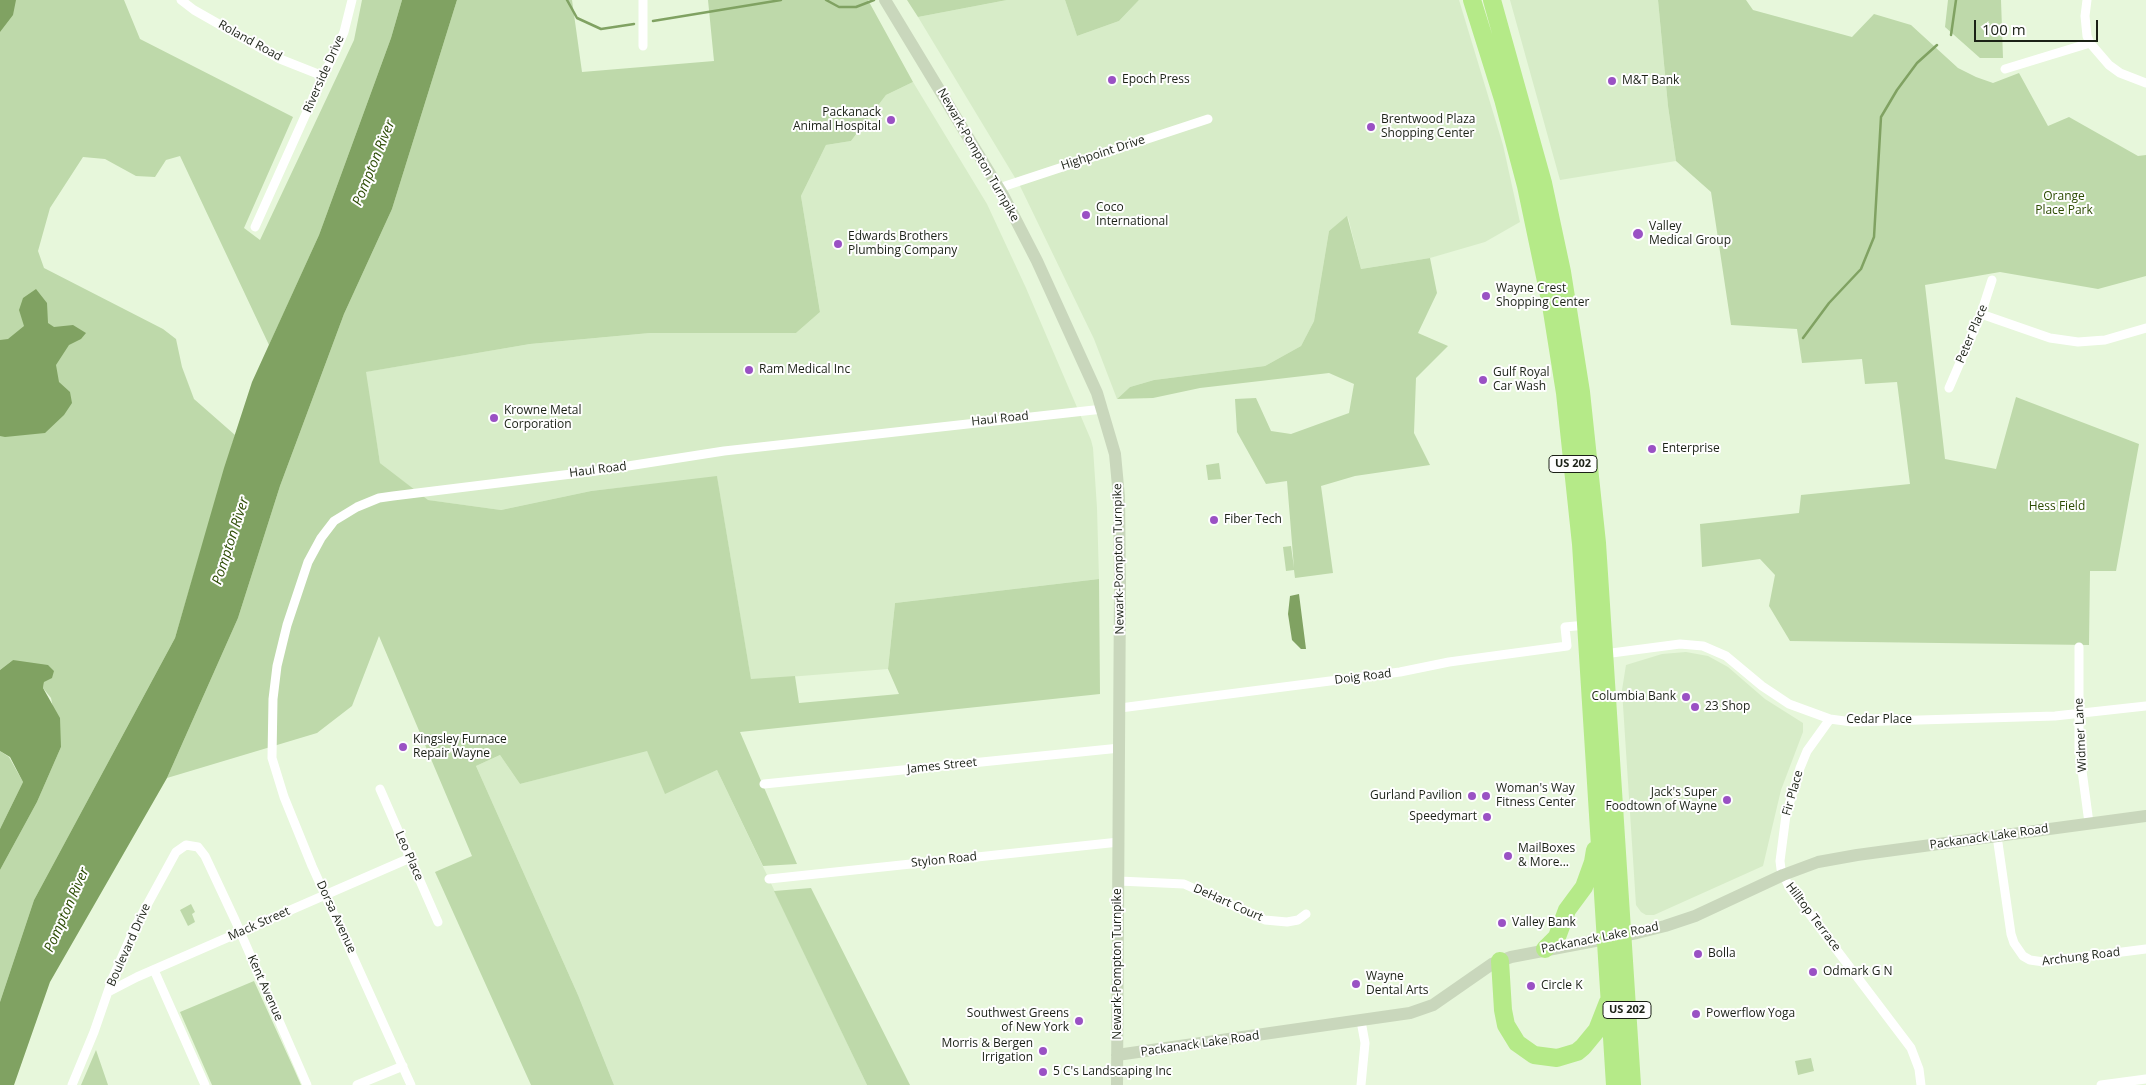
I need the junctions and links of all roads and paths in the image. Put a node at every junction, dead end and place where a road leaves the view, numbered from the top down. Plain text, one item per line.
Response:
1 (181, 0) edge
2 (352, 0) edge
3 (644, 0) edge
4 (885, 0) edge
5 (1472, 0) edge
6 (2087, 0) edge
7 (1493, 2) edge
8 (2090, 43) junction
9 (644, 46) dead end
10 (2005, 69) dead end
11 (323, 76) junction
12 (2146, 83) edge
13 (1208, 119) dead end
14 (999, 188) junction
15 (255, 226) dead end
16 (1992, 280) dead end
17 (1981, 314) junction
18 (2146, 328) edge
19 (1949, 388) dead end
20 (1103, 409) junction
21 (1586, 625) junction
22 (2079, 647) dead end
23 (1604, 654) junction
24 (2146, 706) edge
25 (1120, 708) junction
26 (2078, 714) junction
27 (1830, 719) junction
28 (272, 745) joint
29 (1120, 748) junction
30 (764, 784) dead end
31 (380, 789) dead end
32 (2146, 816) edge
33 (2088, 823) junction
34 (1599, 825) junction
35 (1997, 836) junction
36 (1119, 842) junction
37 (410, 858) junction
38 (210, 865) joint
39 (1783, 875) junction
40 (769, 879) dead end
41 (1119, 881) junction
42 (325, 894) junction
43 (1306, 914) dead end
44 (438, 922) dead end
45 (240, 932) junction
46 (1614, 937) junction
47 (1545, 949) junction
48 (2146, 949) edge
49 (1500, 961) junction
50 (154, 970) junction
51 (108, 992) junction
52 (1610, 997) junction
53 (1361, 1021) junction
54 (1117, 1055) junction
55 (403, 1066) junction
56 (2146, 1079) edge
57 (72, 1085) edge
58 (205, 1085) edge
59 (307, 1085) edge
60 (357, 1085) edge
61 (411, 1085) edge
62 (1117, 1085) edge
63 (1361, 1085) edge
64 (1615, 1085) edge
65 (1632, 1085) edge
66 (1921, 1085) edge
67 (2101, 1085) edge

1 - 11 street, Roland Road
2 - 11 street, Riverside Drive
3 - 9 street
4 - 14 main road, Newark-Pompton Turnpike
5 - 21 highway, US 202
6 - 8 street
7 - 23 highway, US 202
8 - 10 street
8 - 12 street
11 - 15 street, Riverside Drive
13 - 14 street, Highpoint Drive
14 - 20 main road, Newark-Pompton Turnpike
16 - 17 street, Peter Place
17 - 18 street
17 - 19 street, Peter Place
20 - 25 main road, Newark-Pompton Turnpike
20 - 28 street, Haul Road
21 - 25 street, Doig Road
21 - 34 highway, US 202
22 - 26 street, Widmer Lane
23 - 27 street, Cedar Place
23 - 46 highway, US 202
24 - 26 street, Cedar Place
25 - 29 main road, Newark-Pompton Turnpike
26 - 27 street, Cedar Place
26 - 33 street, Widmer Lane
27 - 39 street, Fir Place
28 - 42 street, Dorsa Avenue
29 - 30 street, James Street
29 - 36 main road, Newark-Pompton Turnpike
31 - 37 street, Leo Place
32 - 33 main road, Packanack Lake Road
33 - 35 main road, Packanack Lake Road
34 - 46 highway, US 202
34 - 47 highway
35 - 39 main road, Packanack Lake Road
35 - 48 street, Archung Road
36 - 40 street, Stylon Road
36 - 41 main road, Newark-Pompton Turnpike
37 - 42 street, Mack Street
37 - 44 street, Leo Place
38 - 45 street, Kent Avenue
38 - 51 street, Boulevard Drive
39 - 46 main road, Packanack Lake Road
39 - 66 street, Hilltop Terrace
41 - 43 street, DeHart Court
41 - 54 main road, Newark-Pompton Turnpike
42 - 45 street, Mack Street
42 - 55 street, Dorsa Avenue
45 - 50 street, Mack Street
45 - 59 street, Kent Avenue
46 - 47 main road, Packanack Lake Road
46 - 52 highway, US 202
46 - 65 highway, US 202
47 - 49 main road, Packanack Lake Road
49 - 52 highway
49 - 53 main road, Packanack Lake Road
50 - 51 street, Mack Street
50 - 58 street
51 - 57 street, Boulevard Drive
52 - 64 highway, US 202
53 - 54 main road, Packanack Lake Road
53 - 63 street
54 - 62 main road, Newark-Pompton Turnpike
55 - 60 street
55 - 61 street, Dorsa Avenue
56 - 67 street

